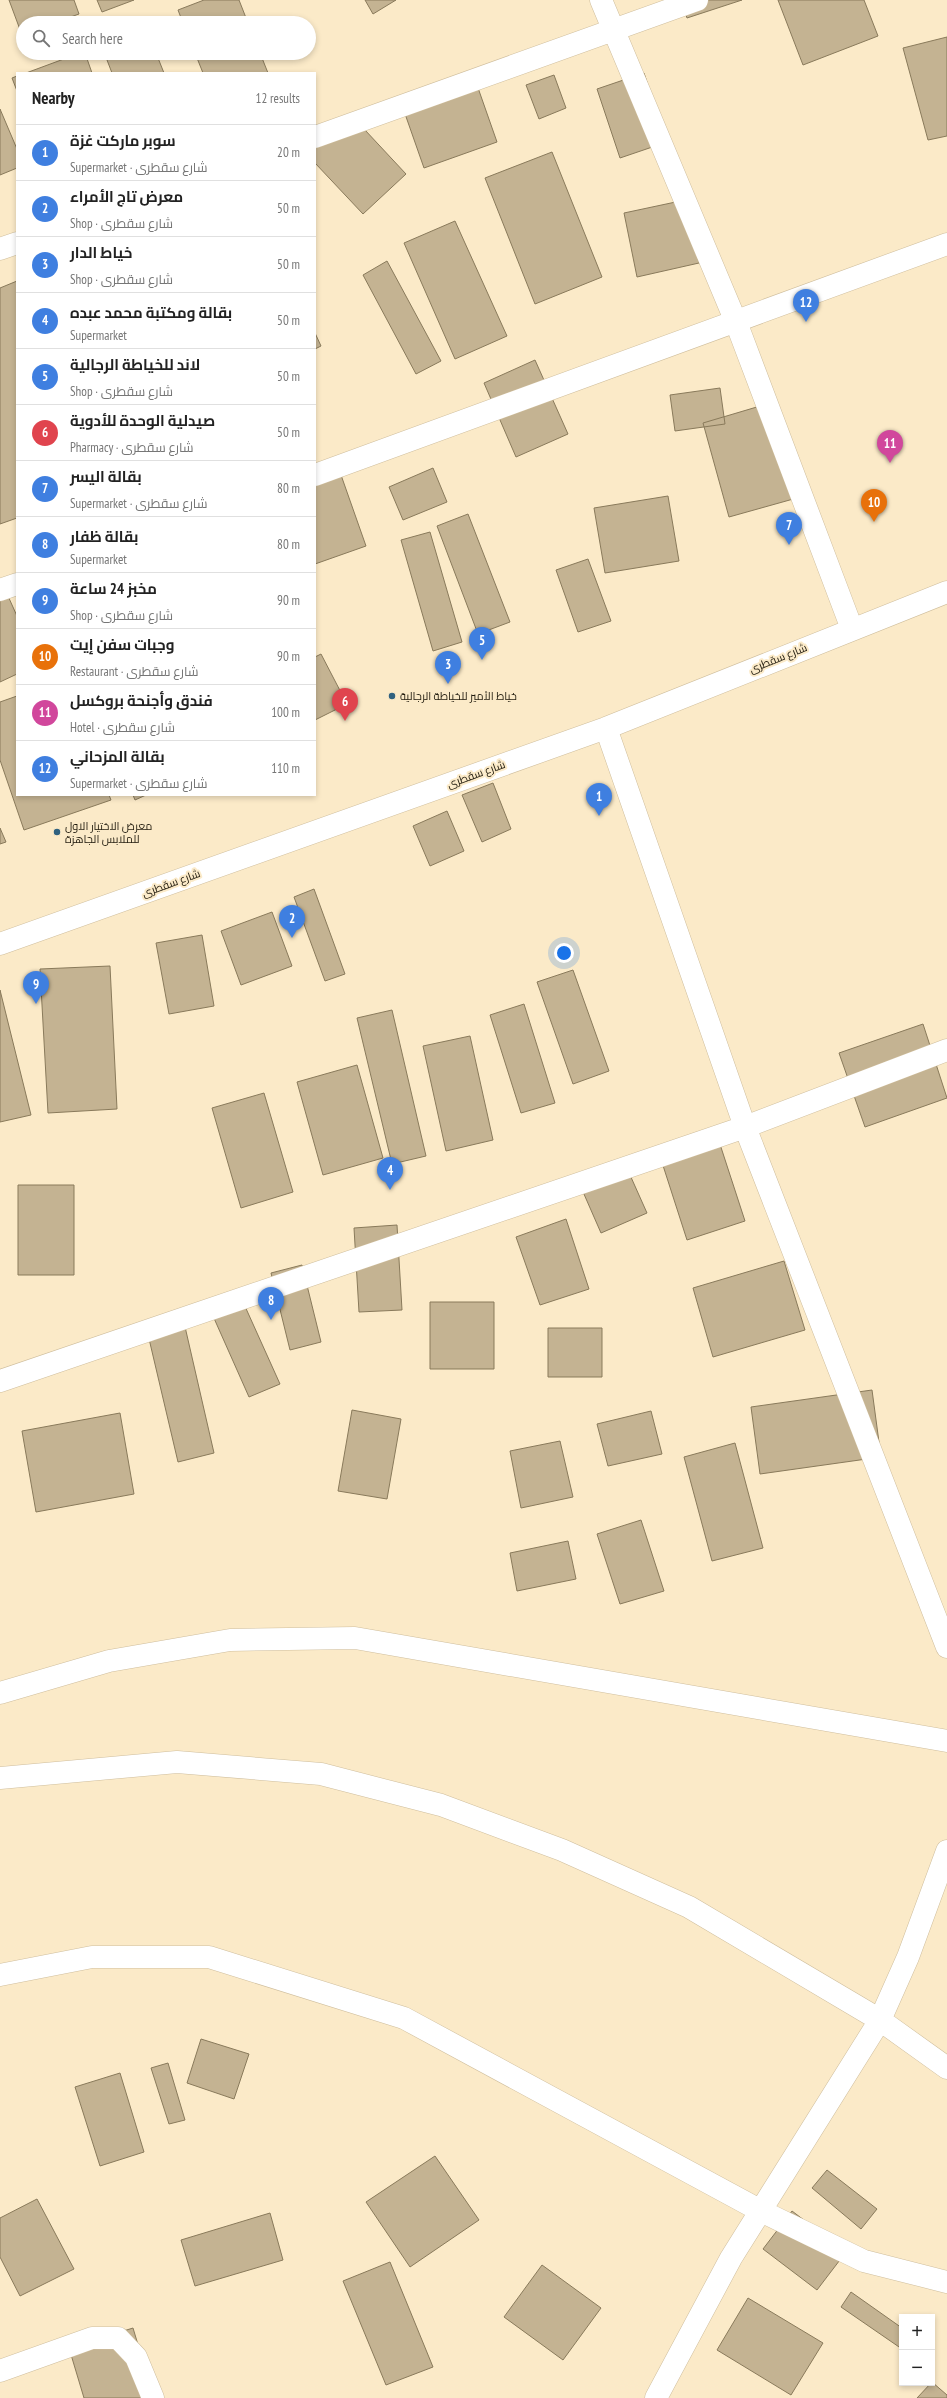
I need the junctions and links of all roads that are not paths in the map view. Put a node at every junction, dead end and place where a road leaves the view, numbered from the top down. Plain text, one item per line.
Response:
1 (601, 0) edge
2 (697, 0) edge
3 (614, 31) junction
4 (316, 137) edge
5 (16, 243) edge
6 (947, 244) edge
7 (0, 249) edge
8 (736, 322) junction
9 (316, 475) edge
10 (16, 584) edge
11 (0, 590) edge
12 (947, 592) edge
13 (852, 628) junction
14 (606, 728) junction
15 (0, 944) edge
16 (947, 1050) edge
17 (745, 1127) junction
18 (0, 1380) edge
19 (947, 1647) edge
20 (0, 1693) edge
21 (947, 1742) edge
22 (0, 1778) edge
23 (947, 1851) edge
24 (0, 1975) edge
25 (880, 2020) junction
26 (947, 2068) edge
27 (761, 2212) junction
28 (947, 2282) edge
29 (0, 2371) edge
30 (153, 2398) edge
31 (656, 2398) edge

1 - 3 street
2 - 3 street
3 - 4 street
3 - 8 street
5 - 7 street
6 - 8 street
8 - 9 street
8 - 13 street
10 - 11 street
12 - 13 street, شارع سقطرى
13 - 14 street, شارع سقطرى
14 - 15 street, شارع سقطرى
14 - 17 street
16 - 17 street
17 - 18 street
17 - 19 street
20 - 21 street
22 - 25 street
23 - 25 street
24 - 27 street
25 - 26 street
25 - 27 street
27 - 28 street
27 - 31 street
29 - 30 street

